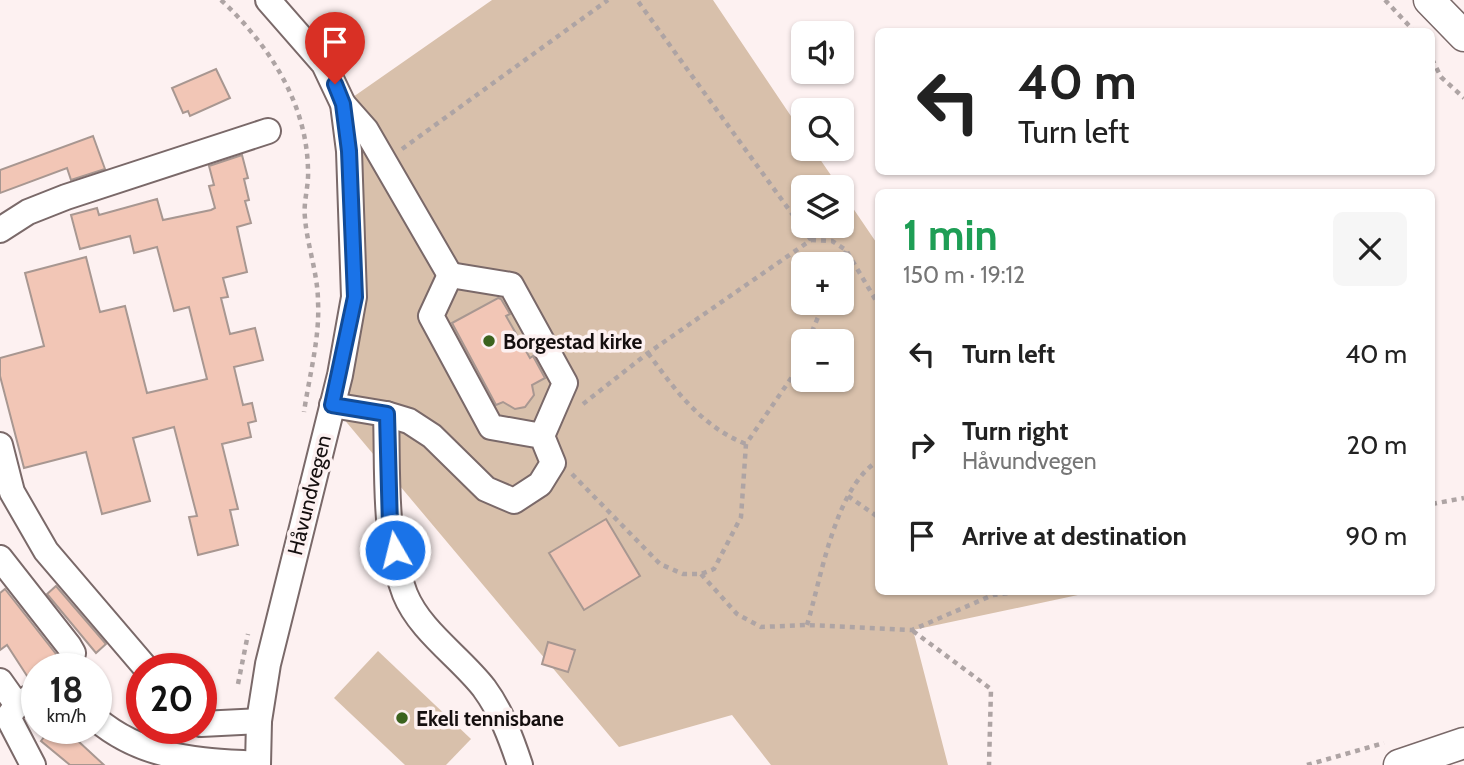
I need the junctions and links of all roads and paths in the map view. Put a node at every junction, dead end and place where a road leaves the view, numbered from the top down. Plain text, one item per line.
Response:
1 (221, 0) edge
2 (268, 0) edge
3 (608, 0) edge
4 (638, 0) edge
5 (1385, 0) edge
6 (1429, 0) edge
7 (1411, 28) edge
8 (1464, 36) edge
9 (1435, 65) edge
10 (1464, 98) edge
11 (343, 104) junction
12 (268, 131) dead end
13 (385, 162) junction
14 (0, 230) edge
15 (811, 240) junction
16 (846, 250) joint
17 (450, 275) junction
18 (875, 299) edge
19 (648, 353) junction
20 (791, 378) edge
21 (332, 405) junction
22 (573, 411) dead end
23 (387, 414) junction
24 (303, 422) dead end
25 (542, 436) junction
26 (746, 444) junction
27 (0, 445) edge
28 (553, 463) junction
29 (875, 464) edge
30 (848, 496) junction
31 (1464, 498) edge
32 (1435, 503) edge
33 (875, 515) edge
34 (0, 558) edge
35 (701, 574) junction
36 (993, 595) edge
37 (252, 621) dead end
38 (807, 625) junction
39 (912, 630) junction
40 (72, 653) edge
41 (133, 653) edge
42 (0, 681) edge
43 (21, 695) edge
44 (21, 705) edge
45 (259, 721) junction
46 (233, 723) junction
47 (217, 724) edge
48 (112, 731) edge
49 (21, 742) edge
50 (1464, 743) edge
51 (22, 744) edge
52 (200, 744) edge
53 (200, 760) junction
54 (258, 764) edge
55 (33, 765) edge
56 (520, 765) edge
57 (989, 765) edge
58 (1399, 765) edge

1 - 24 path
2 - 11 street, Håvundvegen
3 - 13 path
4 - 15 path
5 - 7 path
6 - 8 main road
9 - 10 path
11 - 13 street
11 - 21 street, Håvundvegen
12 - 14 street
13 - 17 street
15 - 16 path
15 - 19 path
16 - 18 path
17 - 25 street
17 - 25 street
19 - 22 path
19 - 26 path
20 - 26 path
21 - 23 street
21 - 45 street, Håvundvegen
23 - 28 street
23 - 56 street
25 - 28 street
26 - 35 path
27 - 41 street
28 - 35 path
29 - 30 path
30 - 33 path
30 - 38 path
31 - 32 path
34 - 40 street
35 - 38 path
36 - 39 path
37 - 46 path
38 - 39 path
39 - 57 path
42 - 43 street
44 - 49 street
45 - 46 street
45 - 54 street, Håvundvegen
46 - 47 street
48 - 53 street
50 - 58 main road
51 - 55 street
52 - 53 street
53 - 54 street

